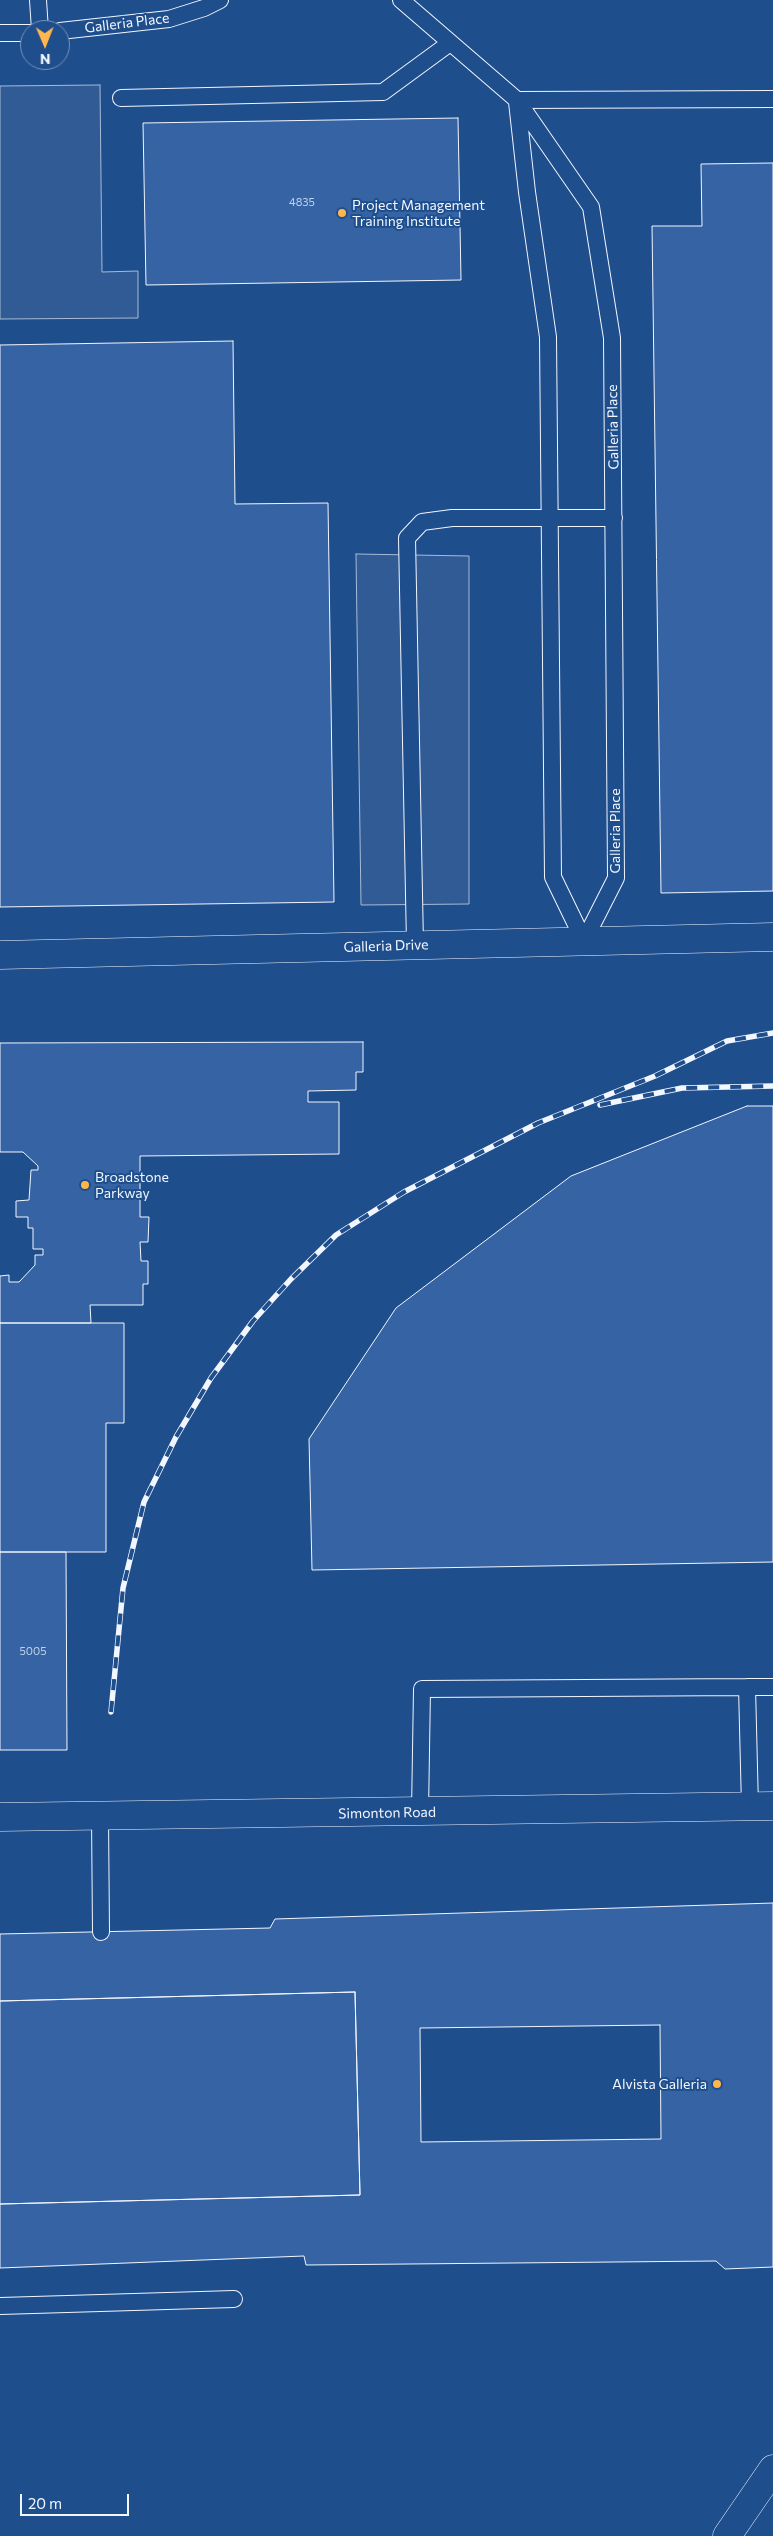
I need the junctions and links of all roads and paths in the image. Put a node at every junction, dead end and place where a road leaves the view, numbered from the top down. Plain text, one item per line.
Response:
1 (38, 0) edge
2 (220, 0) edge
3 (402, 0) edge
4 (39, 20) edge
5 (70, 30) edge
6 (0, 33) edge
7 (20, 33) edge
8 (450, 43) junction
9 (121, 98) dead end
10 (773, 99) edge
11 (517, 100) junction
12 (550, 518) junction
13 (614, 518) junction
14 (773, 937) edge
15 (584, 940) junction
16 (415, 945) junction
17 (0, 956) edge
18 (747, 1687) junction
19 (773, 1687) edge
20 (762, 1806) edge
21 (420, 1812) junction
22 (0, 1817) edge
23 (100, 1817) junction
24 (101, 1932) dead end
25 (234, 2299) dead end
26 (0, 2306) edge
27 (773, 2469) edge
28 (727, 2536) edge

1 - 4 lane
2 - 5 lane, Galleria Place
3 - 8 lane, Galleria Place
6 - 7 lane
8 - 9 lane
8 - 11 lane, Galleria Place
10 - 11 lane
11 - 12 lane
11 - 13 lane, Galleria Place
12 - 13 lane
12 - 15 lane
12 - 16 lane
13 - 15 lane, Galleria Place
14 - 15 street, Galleria Drive
15 - 16 street, Galleria Drive
16 - 17 street, Galleria Drive
18 - 19 lane
18 - 20 lane
18 - 21 lane
20 - 21 street, Simonton Road
21 - 23 street, Simonton Road
22 - 23 street, Simonton Road
23 - 24 lane
25 - 26 lane
27 - 28 street

